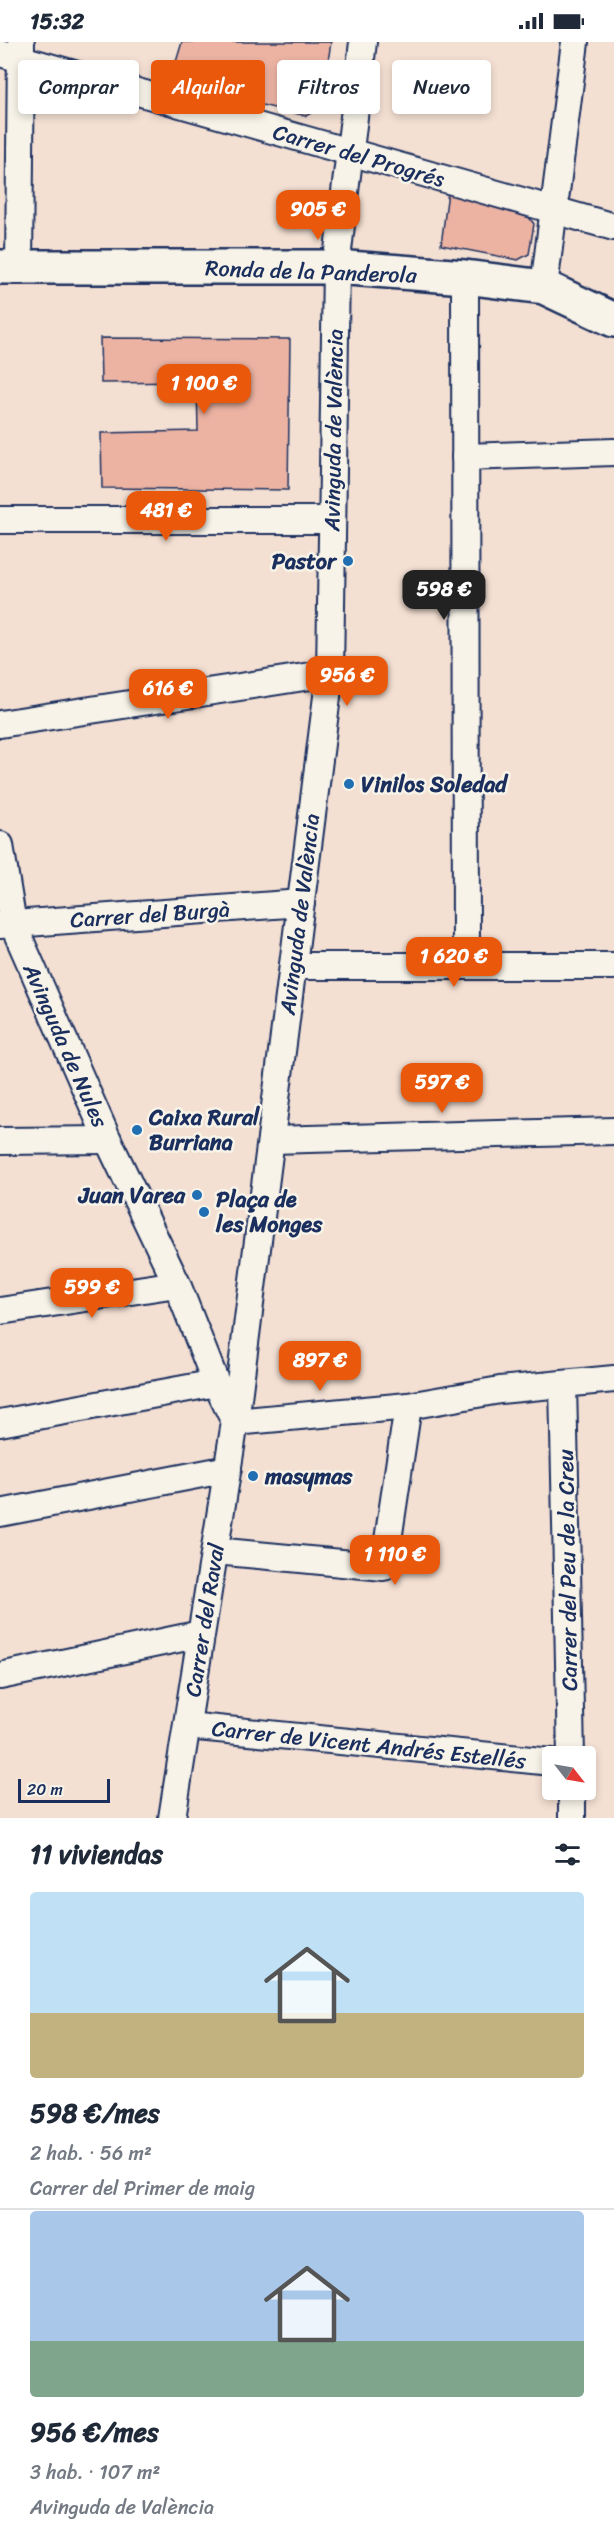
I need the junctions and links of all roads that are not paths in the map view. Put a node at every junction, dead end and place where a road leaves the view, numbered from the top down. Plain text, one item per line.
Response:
1 (363, 42) edge
2 (576, 42) edge
3 (14, 52) edge
4 (350, 152) junction
5 (554, 210) junction
6 (614, 227) edge
7 (9, 267) edge
8 (336, 267) junction
9 (465, 277) junction
10 (544, 287) junction
11 (614, 320) edge
12 (614, 452) edge
13 (465, 457) junction
14 (0, 520) edge
15 (331, 520) junction
16 (330, 673) junction
17 (0, 724) edge
18 (0, 845) edge
19 (301, 903) junction
20 (6, 925) edge
21 (293, 966) junction
22 (466, 966) junction
23 (614, 966) edge
24 (614, 1131) edge
25 (108, 1140) junction
26 (271, 1140) junction
27 (0, 1141) edge
28 (177, 1284) junction
29 (0, 1311) edge
30 (614, 1379) edge
31 (216, 1383) junction
32 (562, 1384) junction
33 (408, 1406) junction
34 (235, 1422) junction
35 (0, 1423) edge
36 (228, 1468) junction
37 (0, 1513) edge
38 (215, 1551) junction
39 (201, 1634) junction
40 (0, 1676) edge
41 (187, 1726) junction
42 (571, 1746) edge
43 (542, 1761) edge
44 (572, 1800) edge
45 (172, 1818) edge
46 (572, 1818) edge

1 - 4 street, Avinguda de València
2 - 5 street
3 - 4 street, Carrer del Progrés
3 - 7 street
4 - 5 street, Carrer del Progrés
4 - 8 street, Avinguda de València
5 - 6 street, Carrer del Progrés
5 - 10 street
7 - 8 street, Ronda de la Panderola
8 - 9 street, Ronda de la Panderola
8 - 15 street, Avinguda de València
9 - 10 street, Ronda de la Panderola
9 - 13 street
10 - 11 street, Ronda de la Panderola
12 - 13 street
13 - 22 street
14 - 15 street
15 - 16 street, Avinguda de València
16 - 17 street
16 - 19 street, Avinguda de València
18 - 20 street, Avinguda de Nules
19 - 20 street, Carrer del Burgà
19 - 21 street, Avinguda de València
20 - 25 street, Avinguda de Nules
21 - 22 street
21 - 26 street, Avinguda de València
22 - 23 street
24 - 26 street
25 - 27 street
25 - 28 street
26 - 34 street
28 - 29 street
28 - 31 street
30 - 32 street
31 - 34 street
31 - 35 street
32 - 33 street
32 - 42 street, Carrer del Peu de la Creu
33 - 34 street
33 - 38 street
34 - 36 street, Carrer del Raval
36 - 37 street
36 - 38 street, Carrer del Raval
38 - 39 street, Carrer del Raval
39 - 40 street
39 - 41 street, Carrer del Raval
41 - 43 street, Carrer de Vicent Andrés Estellés
41 - 45 street, Carrer del Raval
44 - 46 street

